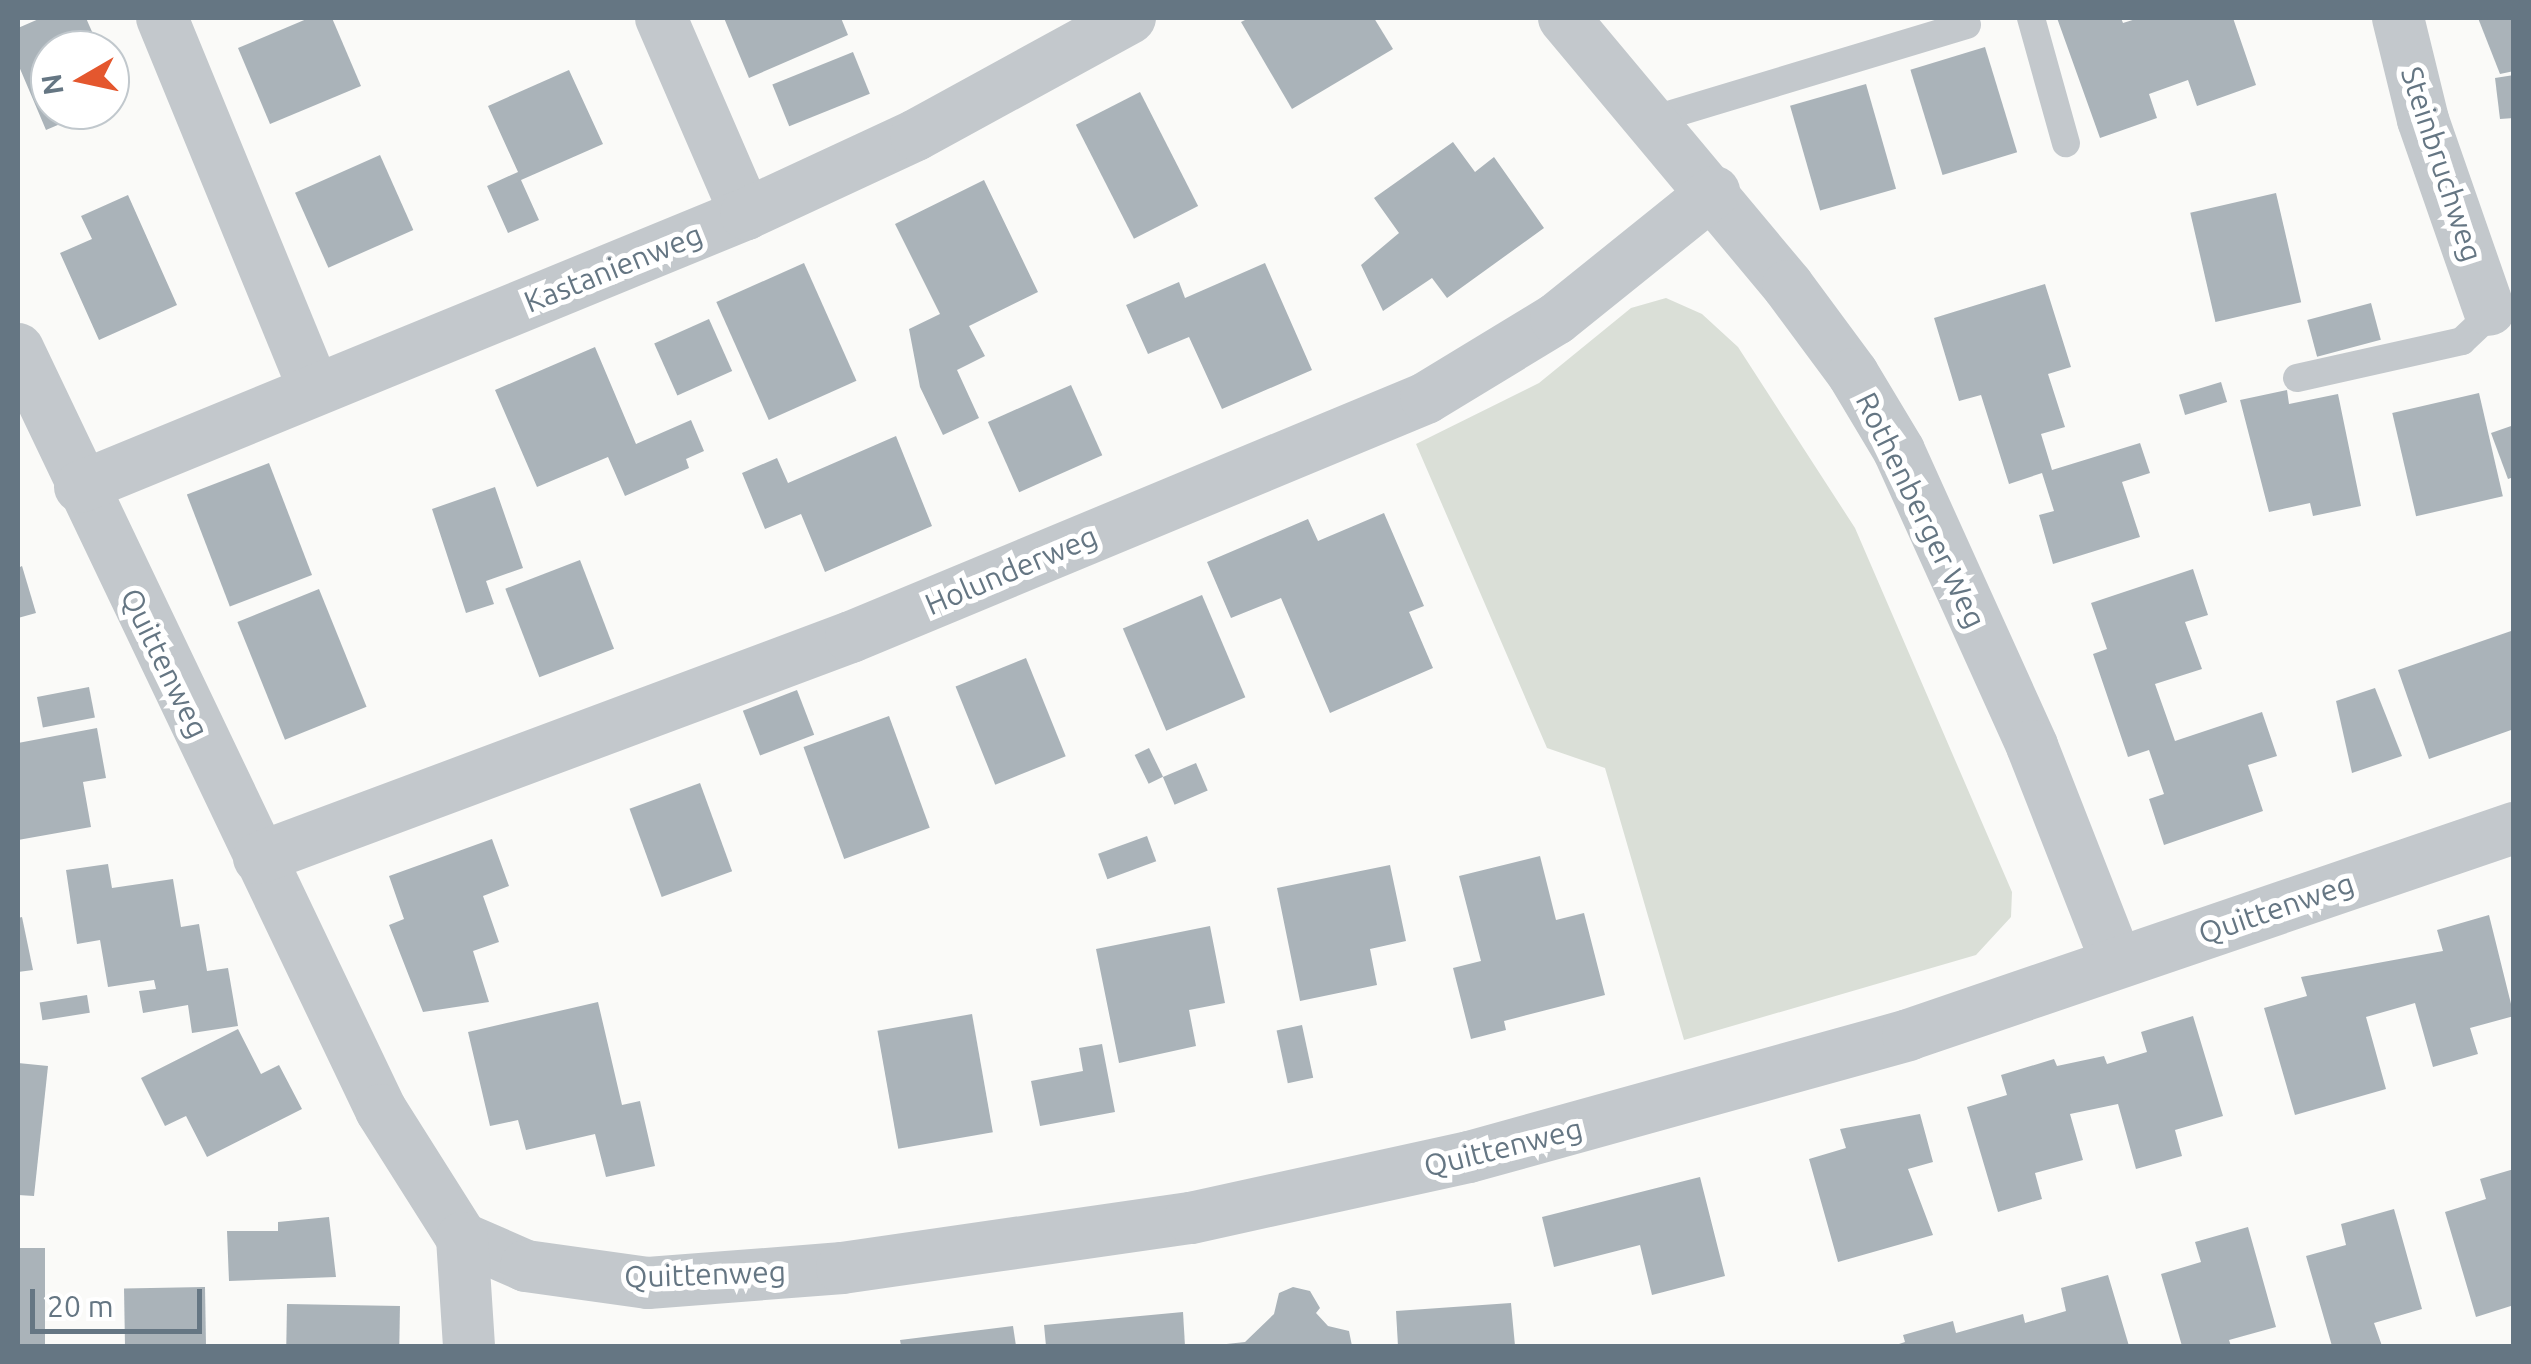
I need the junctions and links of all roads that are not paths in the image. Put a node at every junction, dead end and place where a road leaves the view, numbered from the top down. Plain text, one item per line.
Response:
1 (162, 18) edge
2 (661, 18) edge
3 (1130, 18) edge
4 (1564, 18) edge
5 (2031, 18) edge
6 (2398, 18) edge
7 (1967, 25) dead end
8 (1652, 120) junction
9 (2066, 143) dead end
10 (1714, 192) junction
11 (746, 214) junction
12 (2501, 308) edge
13 (18, 349) edge
14 (2297, 378) dead end
15 (314, 388) junction
16 (80, 487) junction
17 (2514, 828) edge
18 (259, 858) junction
19 (2116, 960) junction
20 (462, 1238) junction
21 (468, 1346) edge

1 - 15 street
2 - 11 street
3 - 11 street, Kastanienweg
4 - 8 street, Rothenberger Weg
5 - 9 lane
6 - 12 street, Steinbruchweg
7 - 8 lane
8 - 10 street, Rothenberger Weg
10 - 18 street, Holunderweg
10 - 19 street, Rothenberger Weg
11 - 15 street, Kastanienweg
12 - 14 lane
13 - 16 street, Quittenweg
15 - 16 street, Kastanienweg
16 - 18 street, Quittenweg
17 - 19 street, Quittenweg
18 - 20 street, Quittenweg
19 - 20 street, Quittenweg
20 - 21 street, Quittenweg

